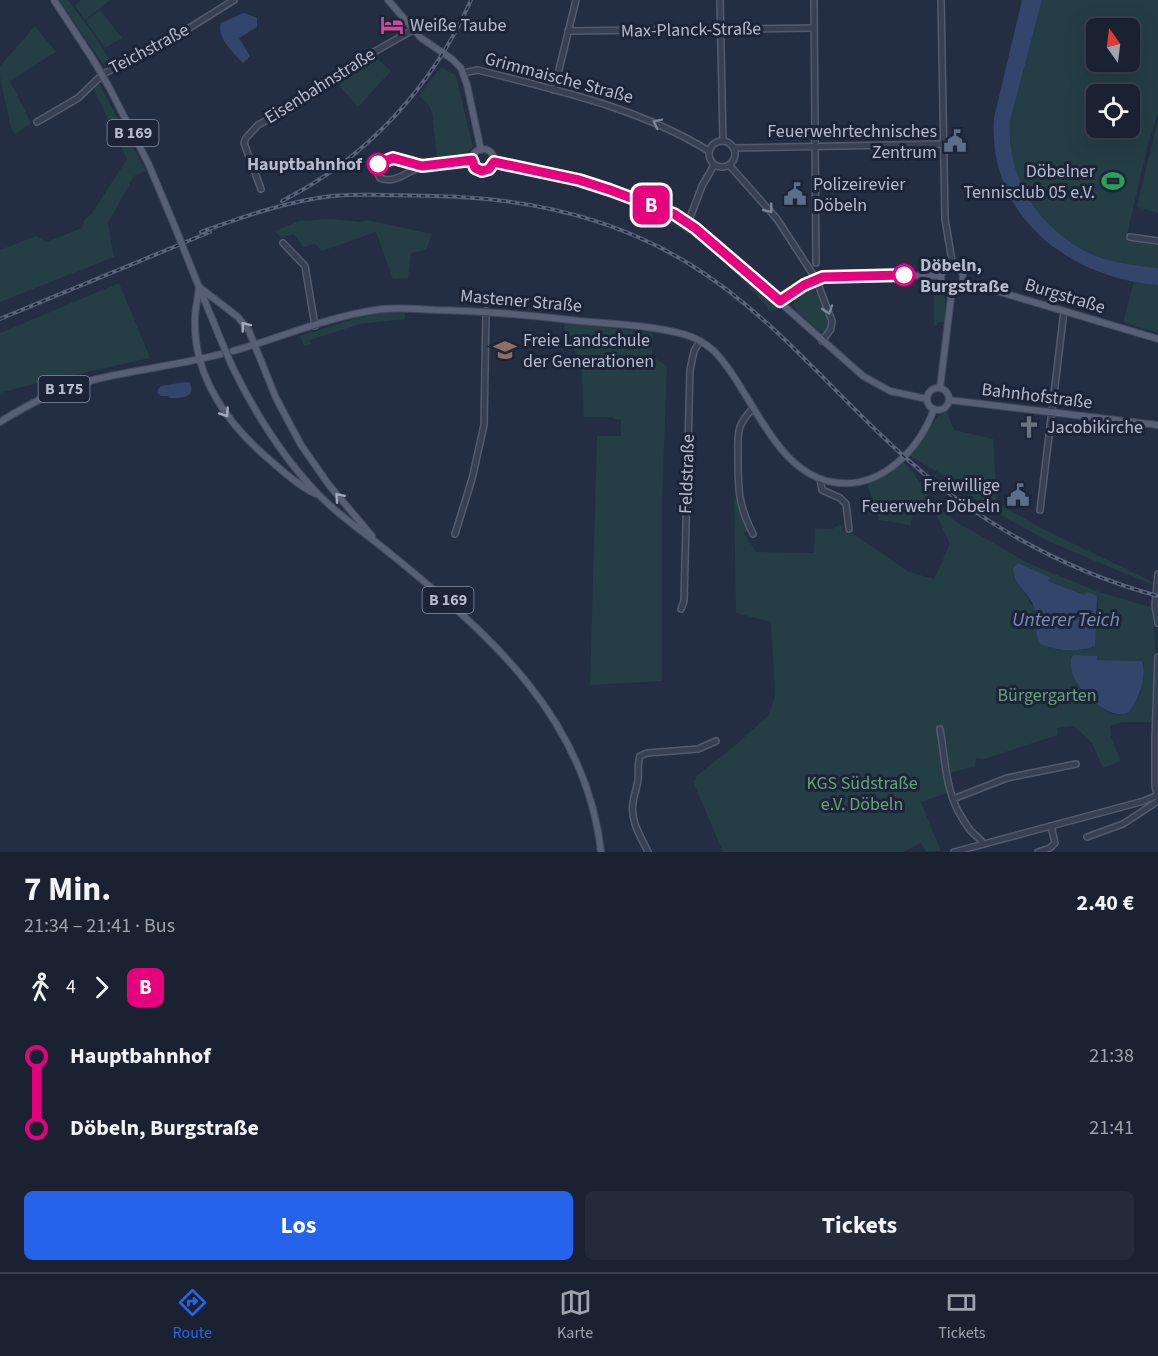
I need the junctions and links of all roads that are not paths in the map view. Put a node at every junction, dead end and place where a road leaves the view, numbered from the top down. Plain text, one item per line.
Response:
1 (54, 0) edge
2 (234, 0) edge
3 (388, 0) edge
4 (576, 0) edge
5 (720, 0) edge
6 (814, 0) edge
7 (941, 0) edge
8 (814, 28) junction
9 (413, 30) junction
10 (568, 31) junction
11 (720, 31) junction
12 (463, 73) junction
13 (554, 90) junction
14 (38, 122) dead end
15 (723, 141) junction
16 (944, 144) junction
17 (816, 146) junction
18 (734, 148) junction
19 (481, 150) junction
20 (709, 151) junction
21 (472, 160) junction
22 (494, 162) junction
23 (714, 165) junction
24 (730, 166) junction
25 (419, 167) junction
26 (261, 189) dead end
27 (688, 223) junction
28 (1130, 237) dead end
29 (1158, 240) edge
30 (283, 243) dead end
31 (816, 263) dead end
32 (953, 267) junction
33 (941, 276) junction
34 (816, 279) junction
35 (963, 281) junction
36 (199, 287) junction
37 (952, 289) junction
38 (780, 301) junction
39 (486, 311) junction
40 (1064, 311) junction
41 (315, 326) junction
42 (1158, 339) edge
43 (700, 341) junction
44 (822, 341) junction
45 (256, 345) junction
46 (233, 351) dead end
47 (221, 354) dead end
48 (201, 360) junction
49 (940, 388) junction
50 (927, 399) junction
51 (949, 400) junction
52 (753, 408) junction
53 (934, 409) junction
54 (1053, 412) junction
55 (11, 415) junction
56 (0, 416) edge
57 (0, 422) edge
58 (1158, 425) edge
59 (820, 479) junction
60 (320, 496) junction
61 (1040, 510) dead end
62 (849, 529) dead end
63 (455, 534) dead end
64 (753, 534) dead end
65 (376, 542) junction
66 (1158, 574) edge
67 (681, 609) dead end
68 (1158, 623) edge
69 (1158, 657) edge
70 (940, 729) dead end
71 (716, 741) dead end
72 (1076, 764) dead end
73 (1158, 797) edge
74 (953, 799) junction
75 (1051, 826) junction
76 (1087, 837) dead end
77 (983, 844) junction
78 (601, 852) edge
79 (648, 852) edge
80 (954, 852) edge
81 (1038, 852) edge

1 - 36 main road, B 169, bridge
2 - 14 street, Teichstraße
3 - 9 main road, Grimmaische Straße
4 - 10 street
5 - 11 street
6 - 8 street
7 - 16 street
8 - 11 street, Max-Planck-Straße
8 - 17 street
9 - 12 main road, Grimmaische Straße
9 - 26 street, Eisenbahnstraße
10 - 11 street, Max-Planck-Straße
10 - 13 street
11 - 15 street
12 - 13 street, Grimmaische Straße
12 - 19 main road
20 -> 13 street, Grimmaische Straße
15 - 18 street
15 - 20 street
16 - 17 street
16 - 32 street
17 - 18 street
17 - 31 street
18 - 24 street
19 - 21 main road
19 - 22 main road
20 - 23 street
21 - 22 main road
21 - 25 street
22 - 27 main road
23 - 24 street
23 - 27 street
24 -> 34 street
25 - 25 street
27 - 38 main road
28 - 29 street
30 - 41 street
32 - 33 main road
32 - 35 main road
33 - 34 main road
33 - 37 main road
34 - 38 main road
34 -> 44 street
35 - 37 main road
35 - 40 main road, Burgstraße
45 -> 36 main road
36 - 48 main road
36 - 60 main road, B 169, bridge
37 - 49 main road
38 - 44 main road
39 - 41 main road, Mastener Straße
39 - 43 main road, Mastener Straße
39 - 63 street
40 - 42 main road, Burgstraße
40 - 54 street
41 - 45 main road, Mastener Straße
43 - 52 main road, Mastener Straße
43 - 67 street, Feldstraße
44 - 50 main road
45 - 46 main road, Mastener Straße
65 -> 45 main road
47 - 48 main road, B 175
48 - 55 main road, B 175
48 -> 60 main road
49 - 50 main road
49 - 51 main road
50 - 53 main road
51 - 53 main road
51 - 54 main road, Bahnhofstraße
52 - 59 main road, Mastener Straße
52 - 64 street
53 - 59 main road, Mastener Straße
54 - 58 main road, Bahnhofstraße
54 - 61 street
55 - 56 street
55 - 57 main road, B 175
59 - 62 street, Mastener Straße
60 - 65 main road, B 169
65 - 78 main road, B 169
66 - 68 street
69 - 73 street
70 - 74 street
71 - 79 street
72 - 74 street
73 - 75 street
73 - 76 street
74 - 77 street
75 - 77 street
75 - 81 street
77 - 80 street

